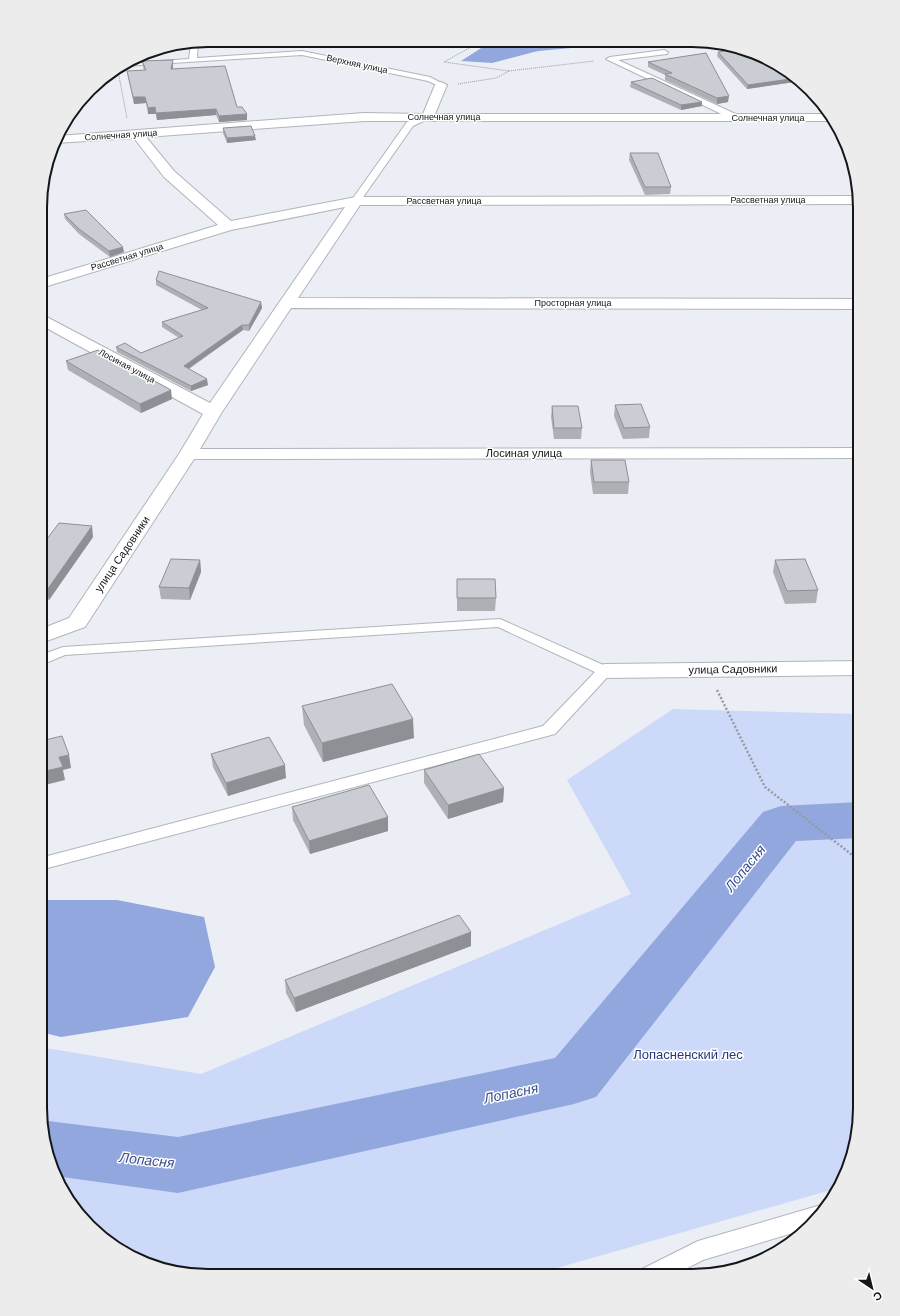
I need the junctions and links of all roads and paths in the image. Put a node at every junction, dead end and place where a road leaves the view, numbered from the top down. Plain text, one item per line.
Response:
1 (194, 47) edge
2 (471, 47) edge
3 (664, 52) dead end
4 (610, 59) junction
5 (193, 60) junction
6 (138, 63) edge
7 (509, 71) junction
8 (120, 74) edge
9 (441, 85) junction
10 (428, 117) junction
11 (736, 118) junction
12 (825, 118) edge
13 (134, 134) junction
14 (63, 140) edge
15 (853, 200) edge
16 (356, 201) junction
17 (228, 226) junction
18 (47, 282) edge
19 (286, 303) junction
20 (853, 304) edge
21 (47, 322) edge
22 (213, 412) junction
23 (853, 453) edge
24 (188, 454) junction
25 (47, 634) edge
26 (47, 658) edge
27 (853, 668) edge
28 (708, 670) junction
29 (605, 671) junction
30 (853, 856) edge
31 (47, 862) edge
32 (809, 1218) edge
33 (663, 1269) edge

1 - 5 lane
2 - 7 path
3 - 4 lane
4 - 7 path
4 - 11 lane
5 - 6 lane, Верхняя улица
5 - 9 lane, Верхняя улица
7 - 9 path
8 - 13 path
9 - 10 street
10 - 11 street, Солнечная улица
10 - 13 street, Солнечная улица
10 - 16 lane
11 - 12 street, Солнечная улица
13 - 14 street, Солнечная улица
13 - 17 street
15 - 16 street, Рассветная улица
16 - 17 street, Рассветная улица
16 - 19 street, улица Садовники
17 - 18 street, Рассветная улица
19 - 20 street, Просторная улица
19 - 22 street, улица Садовники
21 - 22 street, Лосиная улица
22 - 24 street, улица Садовники
23 - 24 street, Лосиная улица
24 - 25 street, улица Садовники
26 - 29 lane
27 - 28 street, улица Садовники
28 - 29 street, улица Садовники
28 - 30 path
29 - 31 lane
32 - 33 lane

